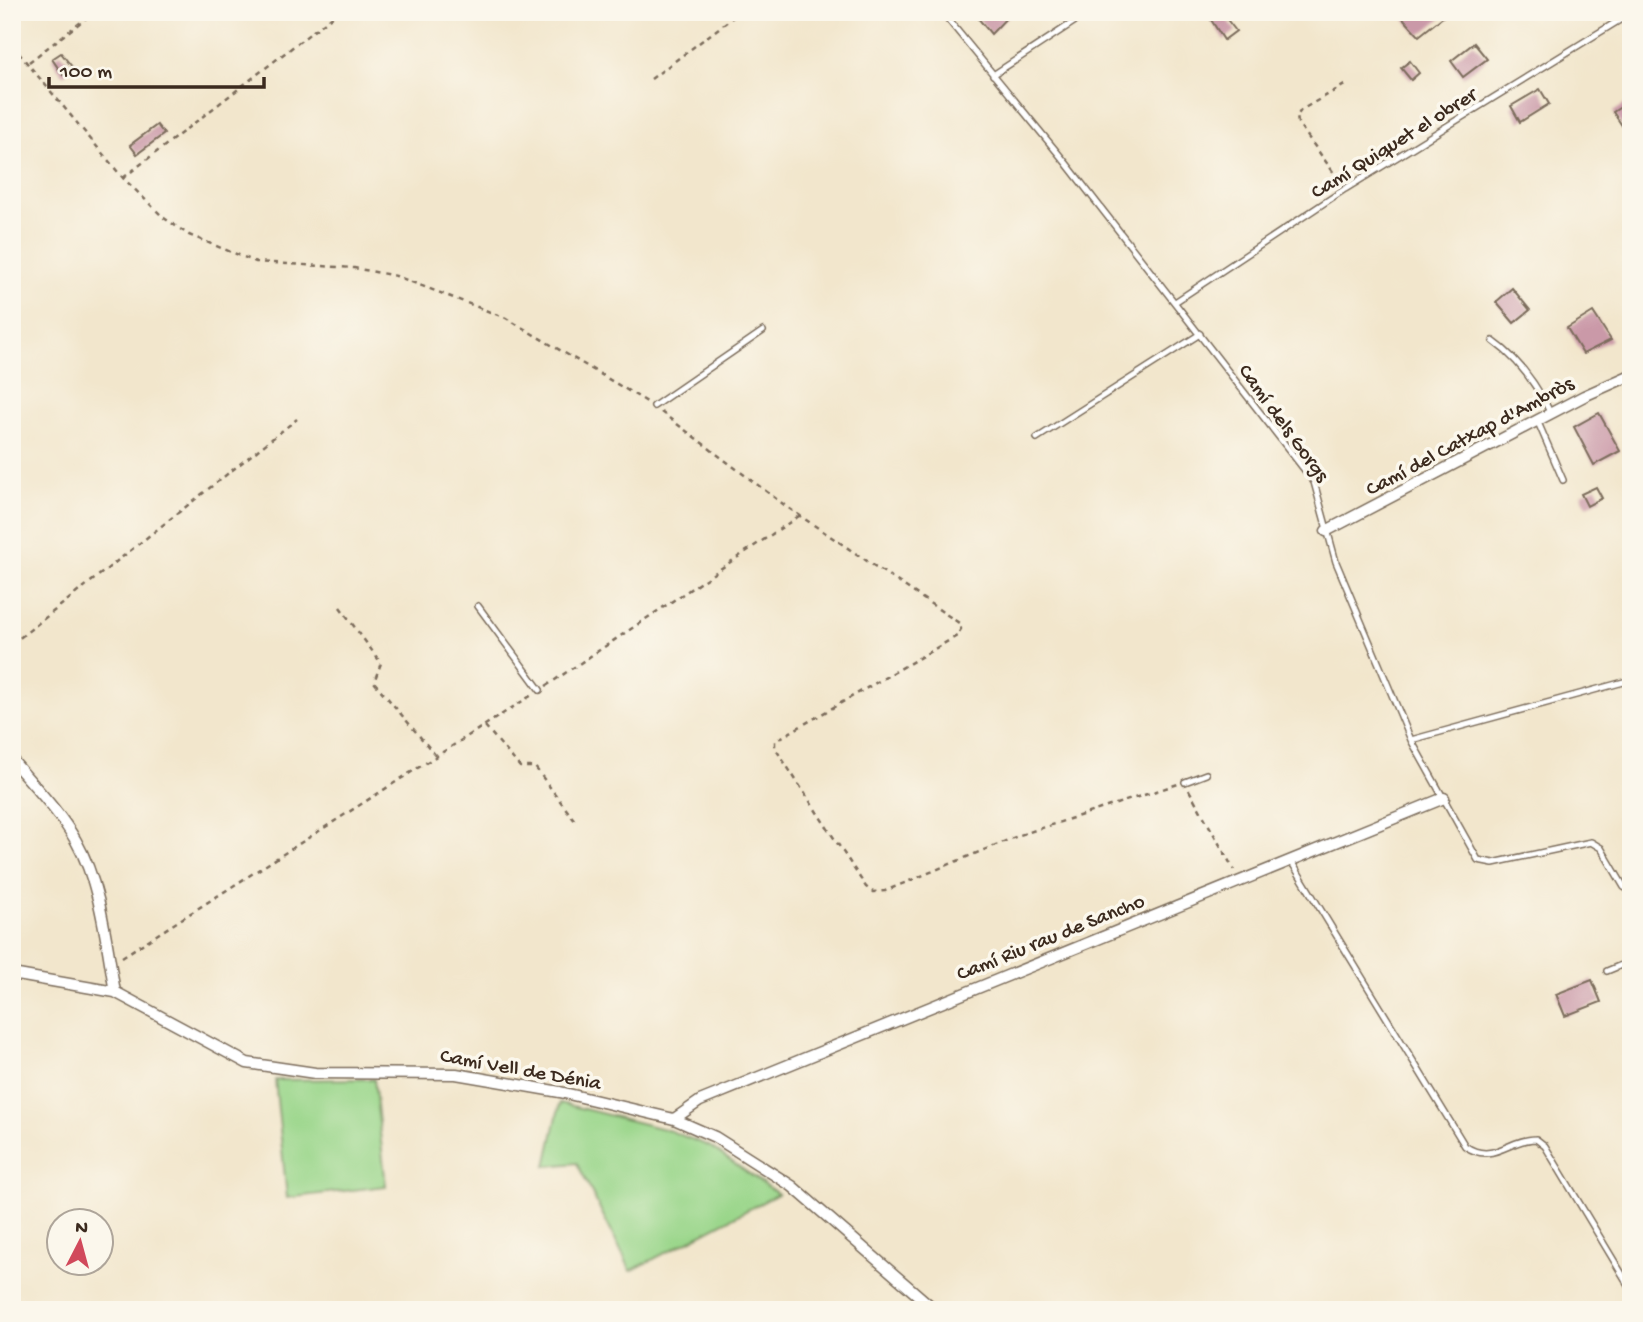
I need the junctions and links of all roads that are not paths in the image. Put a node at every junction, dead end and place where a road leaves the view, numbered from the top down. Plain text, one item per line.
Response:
1 (942, 12) edge
2 (1089, 12) edge
3 (1631, 13) edge
4 (993, 75) junction
5 (1175, 302) junction
6 (763, 331) dead end
7 (1200, 334) junction
8 (1493, 341) dead end
9 (1631, 375) edge
10 (654, 407) road end
11 (1551, 414) junction
12 (1537, 420) junction
13 (1037, 438) dead end
14 (1563, 480) dead end
15 (1326, 531) junction
16 (478, 606) dead end
17 (1631, 680) edge
18 (540, 690) road end
19 (1411, 740) junction
20 (12, 760) edge
21 (1206, 774) dead end
22 (1185, 782) road end
23 (1444, 798) junction
24 (1291, 861) junction
25 (1631, 891) edge
26 (1631, 961) edge
27 (1607, 971) dead end
28 (12, 974) edge
29 (115, 992) junction
30 (674, 1119) junction
31 (1631, 1289) edge
32 (935, 1310) edge

1 - 4 lane, Camí dels Gorgs
2 - 4 lane
3 - 5 lane, Camí Quiquet el obrer
4 - 5 lane, Camí dels Gorgs
5 - 7 lane, Camí dels Gorgs
6 - 10 lane
7 - 13 lane
7 - 15 lane, Camí dels Gorgs
8 - 11 lane
9 - 11 street, Camí del Catxap d'Ambròs
11 - 12 street, Camí del Catxap d'Ambròs
12 - 14 lane
12 - 15 street, Camí del Catxap d'Ambròs
15 - 19 lane, Camí dels Gorgs
16 - 18 lane
17 - 19 lane
19 - 23 lane, Camí dels Gorgs
20 - 29 street
21 - 22 lane
23 - 24 street, Camí Riu rau de Sancho
23 - 25 lane, Camí dels Gorgs
24 - 30 street, Camí Riu rau de Sancho
24 - 31 lane
26 - 27 lane
28 - 29 street, Camí Vell de Dénia
29 - 30 street, Camí Vell de Dénia
30 - 32 street, Camí Vell de Dénia

